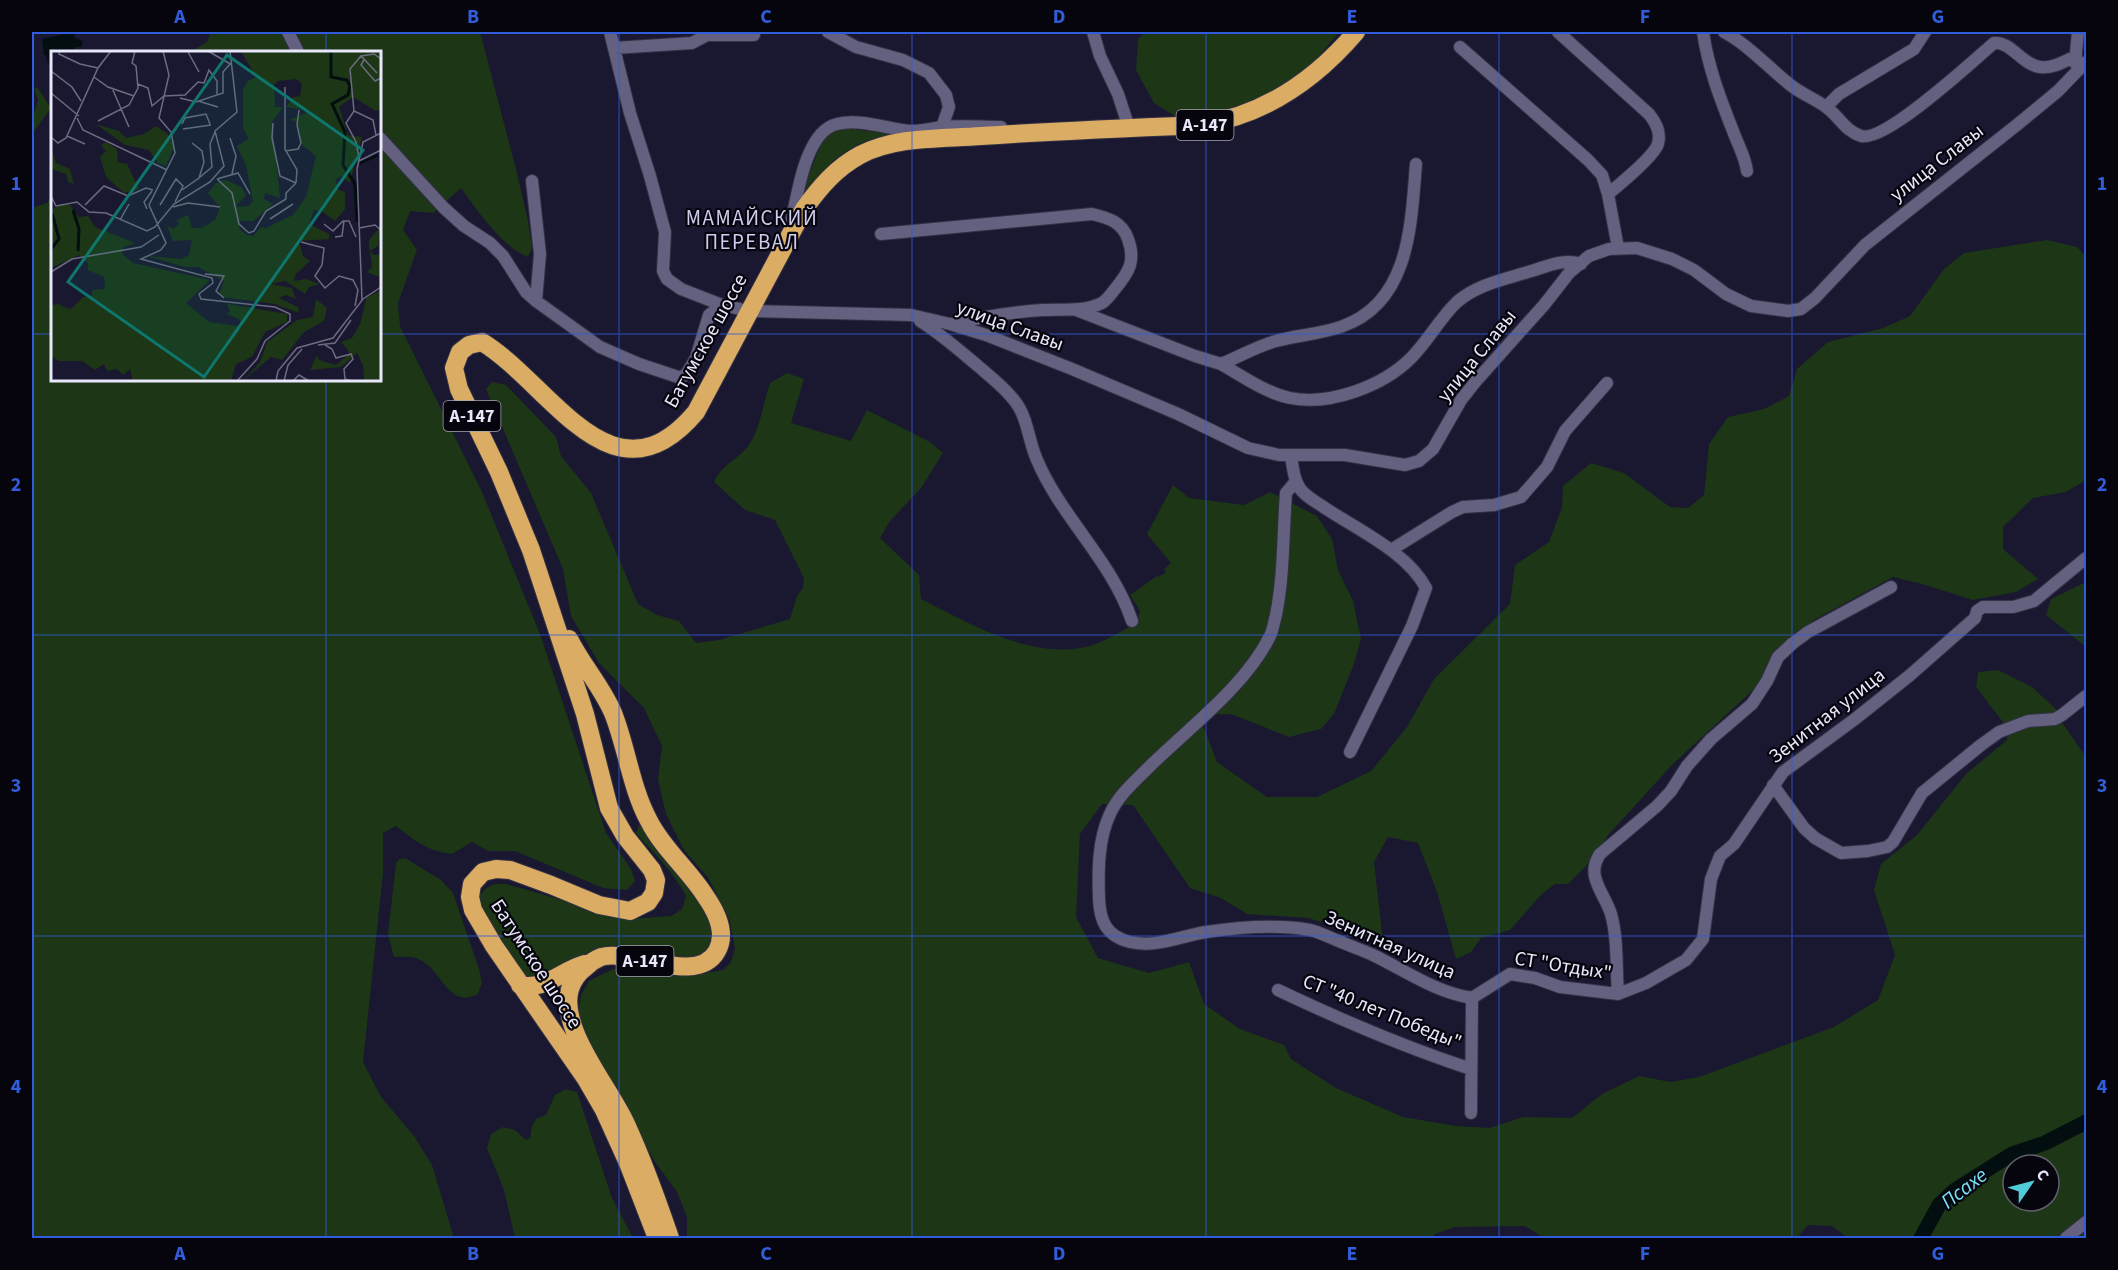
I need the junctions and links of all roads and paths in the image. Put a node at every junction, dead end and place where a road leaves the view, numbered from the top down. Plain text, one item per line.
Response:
1 (288, 32) edge
2 (610, 32) edge
3 (828, 32) edge
4 (1093, 32) edge
5 (1356, 32) edge
6 (1558, 32) edge
7 (1703, 32) edge
8 (1724, 32) edge
9 (1925, 32) edge
10 (2078, 32) edge
11 (754, 35) dead end
12 (1460, 47) dead end
13 (614, 48) junction
14 (298, 51) edge
15 (2081, 59) edge
16 (1826, 107) junction
17 (942, 127) junction
18 (1129, 128) junction
19 (1037, 133) junction
20 (381, 139) edge
21 (1416, 164) dead end
22 (1747, 171) dead end
23 (532, 181) dead end
24 (1608, 194) junction
25 (881, 234) dead end
26 (788, 239) junction
27 (1618, 248) junction
28 (1581, 264) junction
29 (536, 301) junction
30 (722, 305) junction
31 (1077, 310) junction
32 (749, 311) junction
33 (911, 315) junction
34 (950, 324) junction
35 (1221, 364) junction
36 (1608, 383) dead end
37 (1291, 456) junction
38 (1296, 481) junction
39 (1391, 550) junction
40 (2086, 558) edge
41 (537, 569) junction
42 (1891, 587) dead end
43 (1132, 621) dead end
44 (2086, 696) edge
45 (606, 698) junction
46 (581, 703) junction
47 (1350, 752) dead end
48 (1773, 785) junction
49 (590, 963) junction
50 (520, 985) junction
51 (1278, 990) dead end
52 (1618, 994) junction
53 (1472, 998) junction
54 (1471, 1069) junction
55 (1471, 1113) dead end
56 (2086, 1222) edge
57 (657, 1239) edge
58 (670, 1239) edge
59 (2066, 1239) edge

1 - 14 street
2 - 13 street, улица Славы
3 - 17 street
4 - 18 street
5 - 18 highway, Батумское шоссе / А-147
6 - 24 street
7 - 22 street
8 - 16 street
9 - 16 street
10 - 15 street
11 - 13 street
12 - 24 street
13 - 30 street, улица Славы
15 - 16 street
15 - 27 street, улица Славы
17 - 19 street
17 - 26 street
18 - 19 highway, Батумское шоссе / А-147
19 - 26 highway, Батумское шоссе / А-147
20 - 29 street
21 - 35 street
23 - 29 street
24 - 27 street
25 - 31 street
26 - 32 highway, Батумское шоссе / А-147
27 - 28 street, улица Славы
28 - 35 street
28 - 37 street, улица Славы
29 - 30 street
30 - 32 street, улица Славы
31 - 34 street
31 - 35 street
32 - 33 street, улица Славы
32 - 41 highway, Батумское шоссе / А-147
33 - 34 street, улица Славы
33 - 43 street
34 - 37 street, улица Славы
36 - 39 street
37 - 38 street
38 - 39 street
38 - 53 street, Зенитная улица
39 - 47 street
40 - 48 street, Зенитная улица
41 - 45 highway, Батумское шоссе / А-147
41 - 46 highway, Батумское шоссе / А-147
42 - 52 street
44 - 48 street
45 - 46 highway
45 - 49 highway, Батумское шоссе / А-147
46 - 50 highway, Батумское шоссе / А-147
48 - 52 street, Зенитная улица
49 - 50 highway
49 - 58 highway, Батумское шоссе / А-147
50 - 57 highway, Батумское шоссе / А-147
51 - 54 street, СТ "40 лет Победы"
52 - 53 street, СТ "Отдых"
53 - 54 street, Зенитная улица
54 - 55 street, Зенитная улица
56 - 59 street

